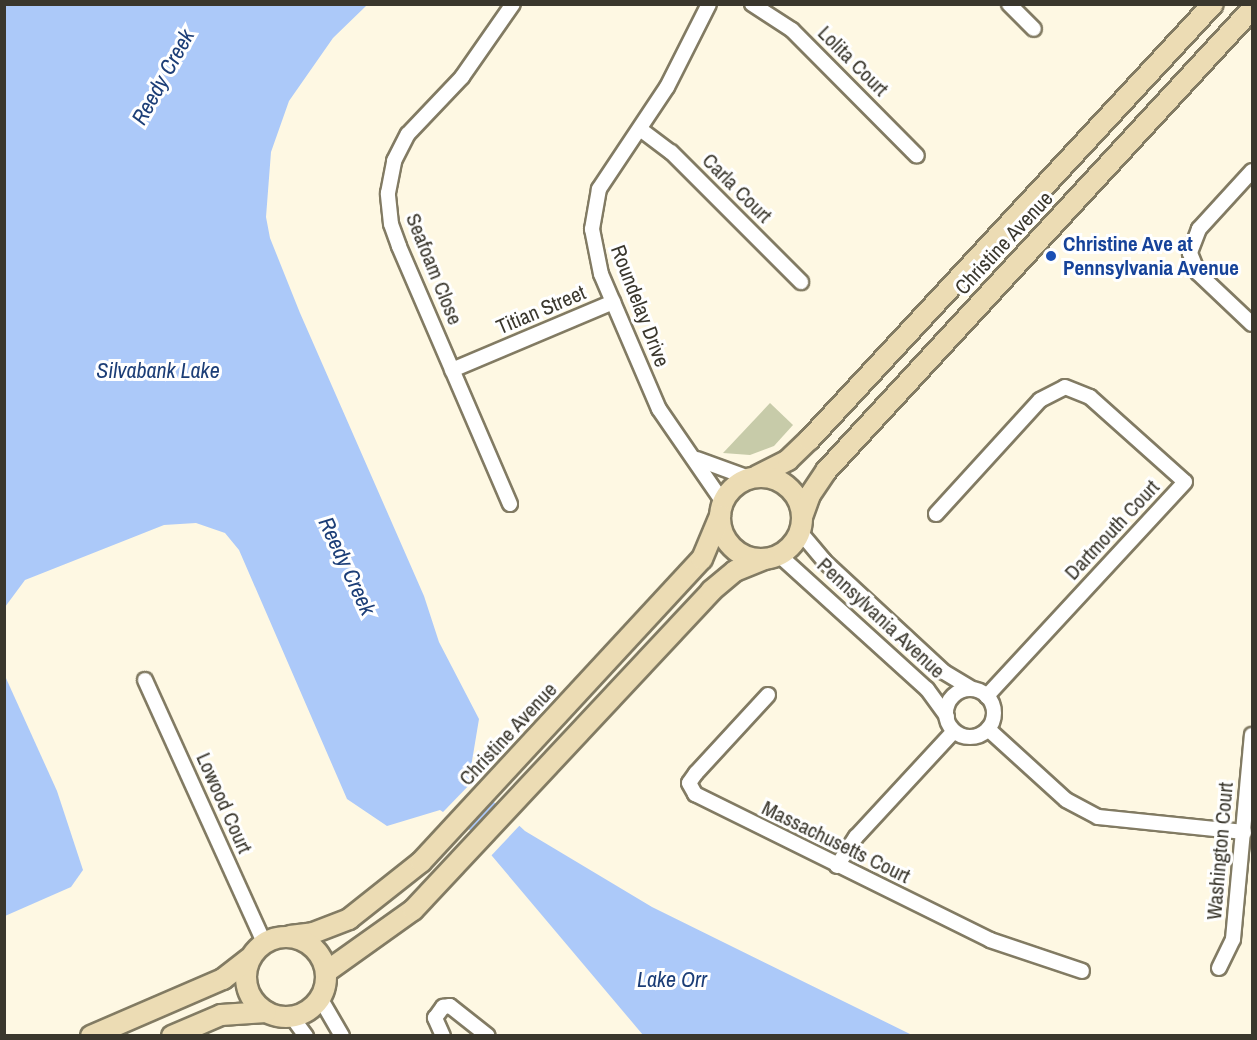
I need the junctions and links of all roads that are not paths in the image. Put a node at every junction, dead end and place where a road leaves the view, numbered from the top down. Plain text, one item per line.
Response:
1 (513, 4) edge
2 (709, 4) edge
3 (752, 4) edge
4 (1009, 4) edge
5 (1213, 4) edge
6 (1252, 9) edge
7 (1034, 29) dead end
8 (640, 129) junction
9 (917, 156) dead end
10 (1252, 171) edge
11 (801, 282) dead end
12 (613, 302) junction
13 (1252, 324) edge
14 (452, 370) junction
15 (697, 459) junction
16 (753, 477) junction
17 (510, 504) dead end
18 (721, 509) junction
19 (936, 514) dead end
20 (801, 525) junction
21 (772, 557) junction
22 (145, 680) dead end
23 (972, 689) junction
24 (768, 695) dead end
25 (987, 696) junction
26 (947, 717) junction
27 (988, 729) junction
28 (954, 731) junction
29 (1252, 735) edge
30 (1244, 832) junction
31 (837, 866) junction
32 (290, 936) junction
33 (264, 942) junction
34 (249, 959) junction
35 (1219, 968) dead end
36 (1082, 970) dead end
37 (326, 972) junction
38 (320, 998) junction
39 (266, 1012) junction
40 (292, 1017) junction
41 (91, 1035) edge
42 (172, 1035) edge
43 (306, 1035) edge
44 (342, 1035) edge
45 (443, 1035) edge
46 (488, 1035) edge

1 - 14 street, Seafoam Close
2 - 8 street, Roundelay Drive
3 - 9 street, Lolita Court
4 - 7 street
5 - 16 main road, Christine Avenue
6 - 20 main road, Christine Avenue
8 - 11 street, Carla Court
8 - 12 street, Roundelay Drive
10 - 13 street
12 - 14 street, Titian Street
12 - 15 street, Roundelay Drive
14 - 17 street, Seafoam Close
15 - 16 street, Roundelay Drive
15 - 18 street, Roundelay Drive
16 - 18 main road
16 - 20 main road
18 - 21 main road
18 - 32 main road, Christine Avenue
19 - 25 street, Dartmouth Court
20 - 21 main road
20 - 23 street, Pennsylvania Avenue
21 - 26 street, Pennsylvania Avenue
21 - 37 main road
22 - 33 street, Lowood Court
23 - 25 street
23 - 26 street
24 - 31 street, Massachusetts Court
25 - 27 street
26 - 28 street
27 - 28 street
27 - 30 street
28 - 31 street
29 - 30 street, Washington Court
30 - 35 street, Washington Court
31 - 36 street, Massachusetts Court
32 - 33 main road
32 - 37 main road
33 - 34 main road
34 - 39 main road
34 - 41 main road
37 - 38 main road
38 - 40 main road
38 - 44 street
39 - 40 main road
39 - 42 main road
40 - 43 street
45 - 46 street

